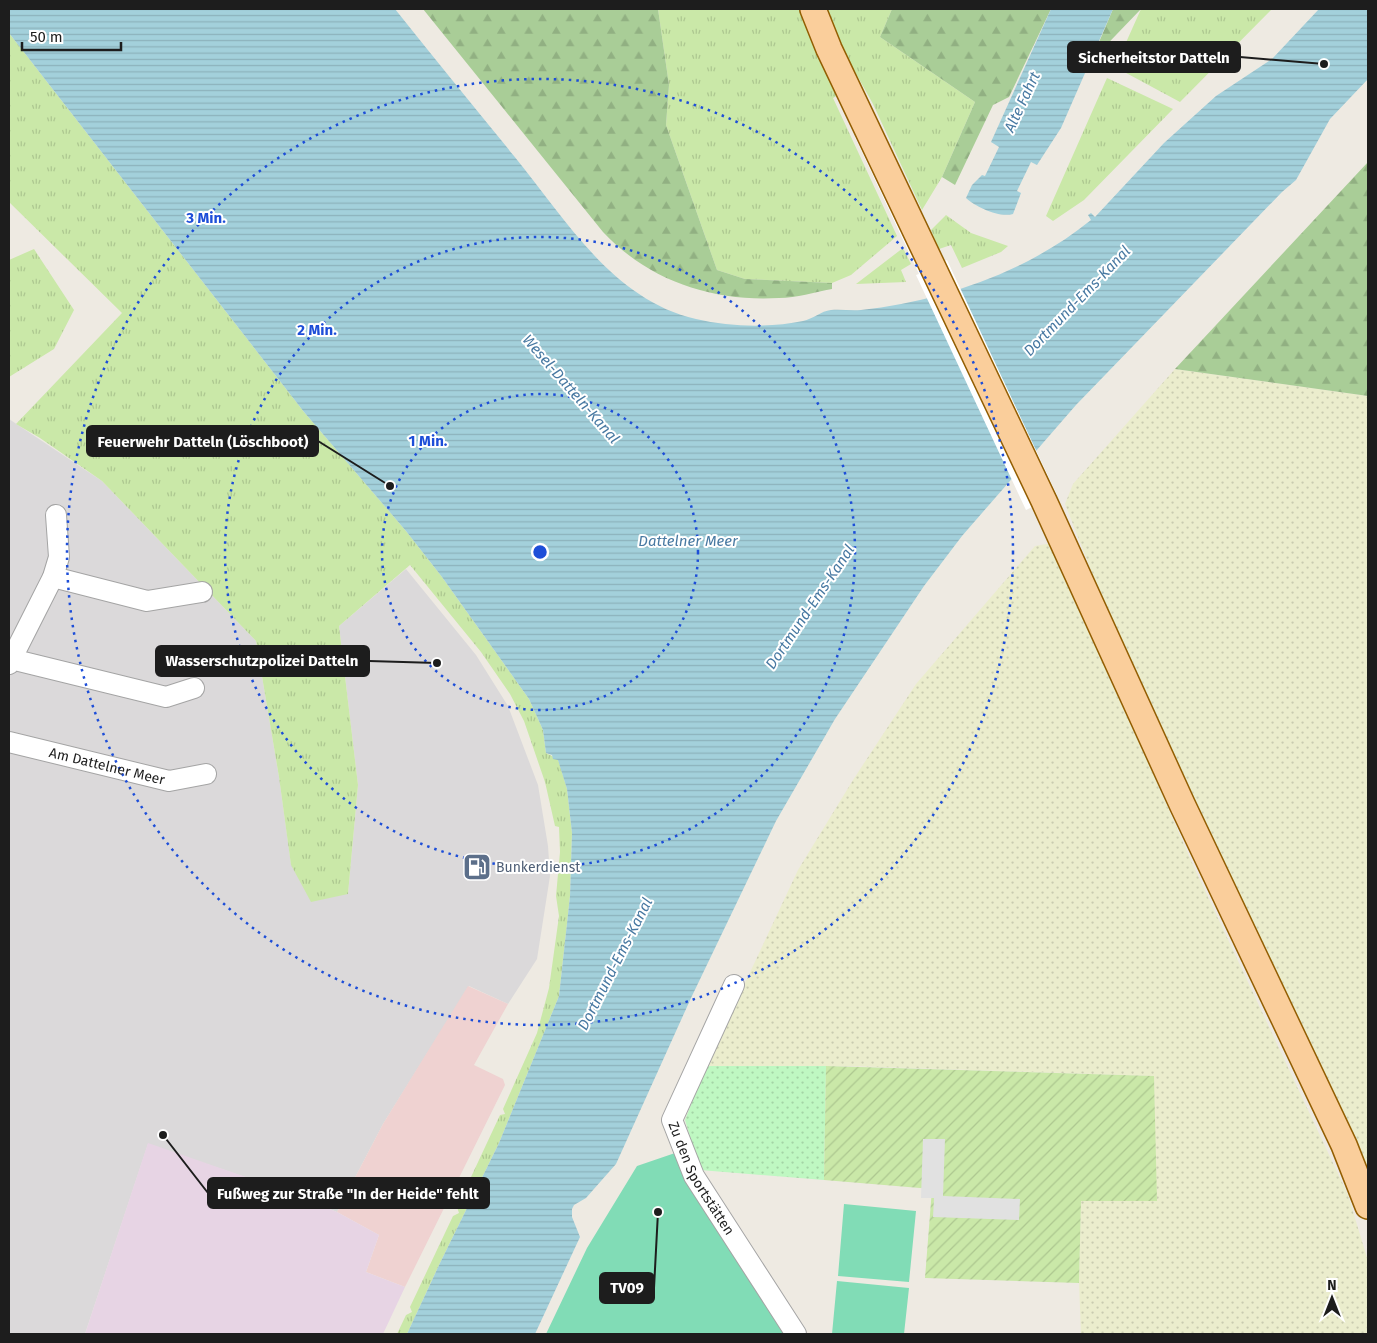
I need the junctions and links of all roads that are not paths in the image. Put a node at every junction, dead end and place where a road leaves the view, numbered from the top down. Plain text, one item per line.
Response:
1 (813, 9) edge
2 (56, 515) dead end
3 (53, 577) junction
4 (202, 592) dead end
5 (10, 661) edge
6 (194, 688) dead end
7 (9, 742) edge
8 (206, 774) dead end
9 (734, 985) dead end
10 (1368, 1206) edge
11 (796, 1334) edge

1 - 10 main road
2 - 3 street
3 - 4 street
3 - 5 street
5 - 6 street
7 - 8 street, Am Dattelner Meer
9 - 11 street, Zu den Sportstätten

